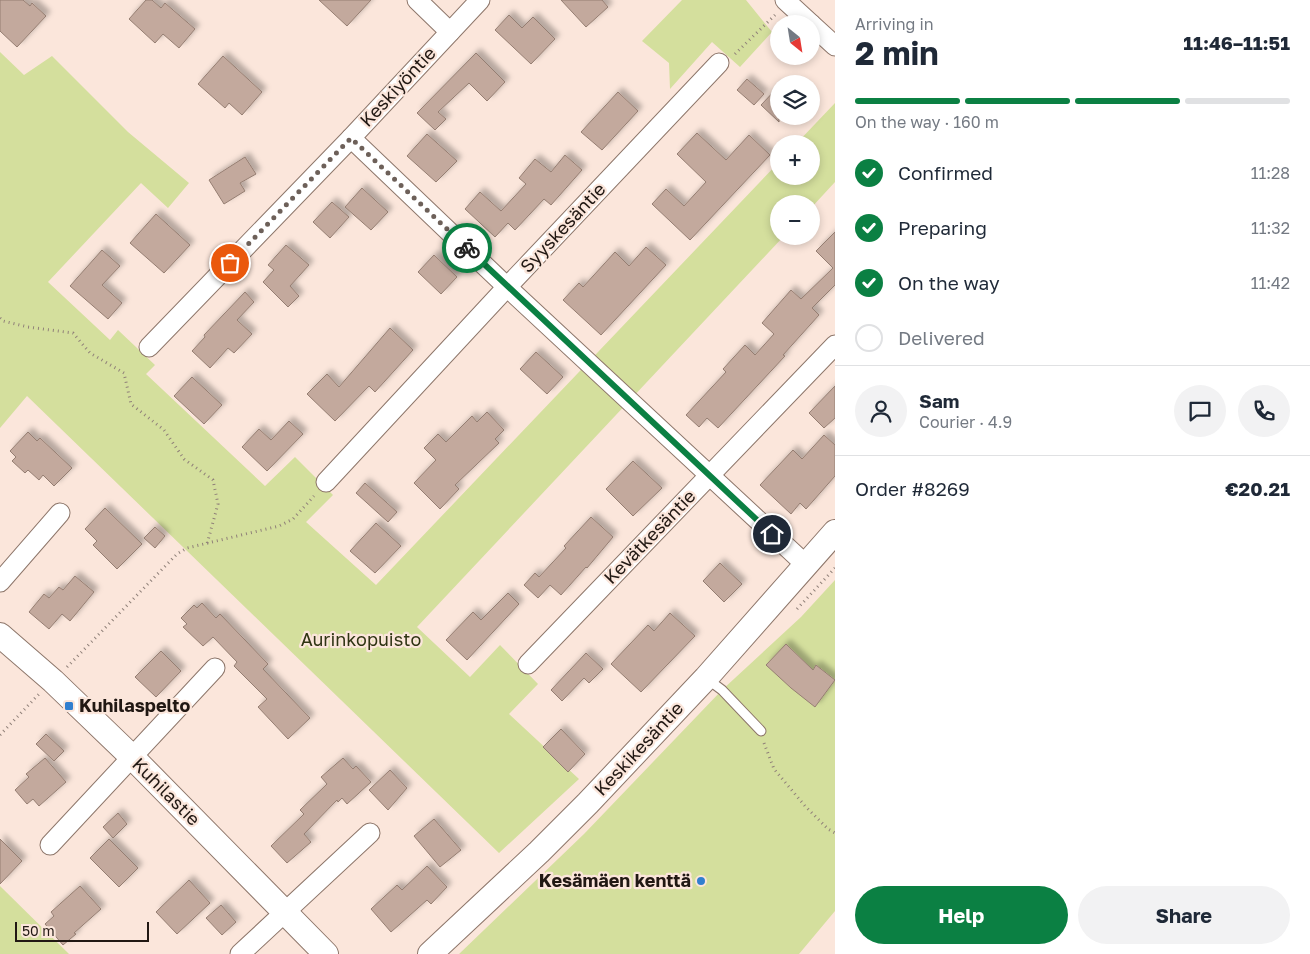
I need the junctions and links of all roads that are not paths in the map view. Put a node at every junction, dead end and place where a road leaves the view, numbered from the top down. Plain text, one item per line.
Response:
1 (417, 0) edge
2 (480, 0) edge
3 (450, 32) junction
4 (820, 32) edge
5 (835, 46) edge
6 (719, 62) road end
7 (351, 138) junction
8 (507, 287) junction
9 (835, 345) edge
10 (149, 347) dead end
11 (710, 475) junction
12 (326, 482) road end
13 (60, 513) dead end
14 (835, 532) edge
15 (805, 564) junction
16 (0, 582) edge
17 (0, 635) edge
18 (528, 664) dead end
19 (215, 668) dead end
20 (706, 678) junction
21 (761, 732) road end
22 (132, 758) junction
23 (370, 833) dead end
24 (50, 845) dead end
25 (285, 913) junction
26 (240, 954) edge
27 (326, 954) edge
28 (430, 954) edge

1 - 3 street
2 - 3 street, Keskiyöntie
3 - 7 street, Keskiyöntie
4 - 5 street
6 - 8 street, Syyskesäntie
7 - 8 street
7 - 10 street, Keskiyöntie
8 - 11 street
8 - 12 street, Syyskesäntie
9 - 11 street, Kevätkesäntie
11 - 15 street
11 - 18 street, Kevätkesäntie
13 - 16 street
14 - 15 street, Keskikesäntie
15 - 20 street, Keskikesäntie
17 - 22 street, Kuhilastie
19 - 22 street
20 - 21 lane
20 - 28 street, Keskikesäntie
22 - 24 street
22 - 25 street, Kuhilastie
23 - 25 street
25 - 26 street
25 - 27 street, Kuhilastie

